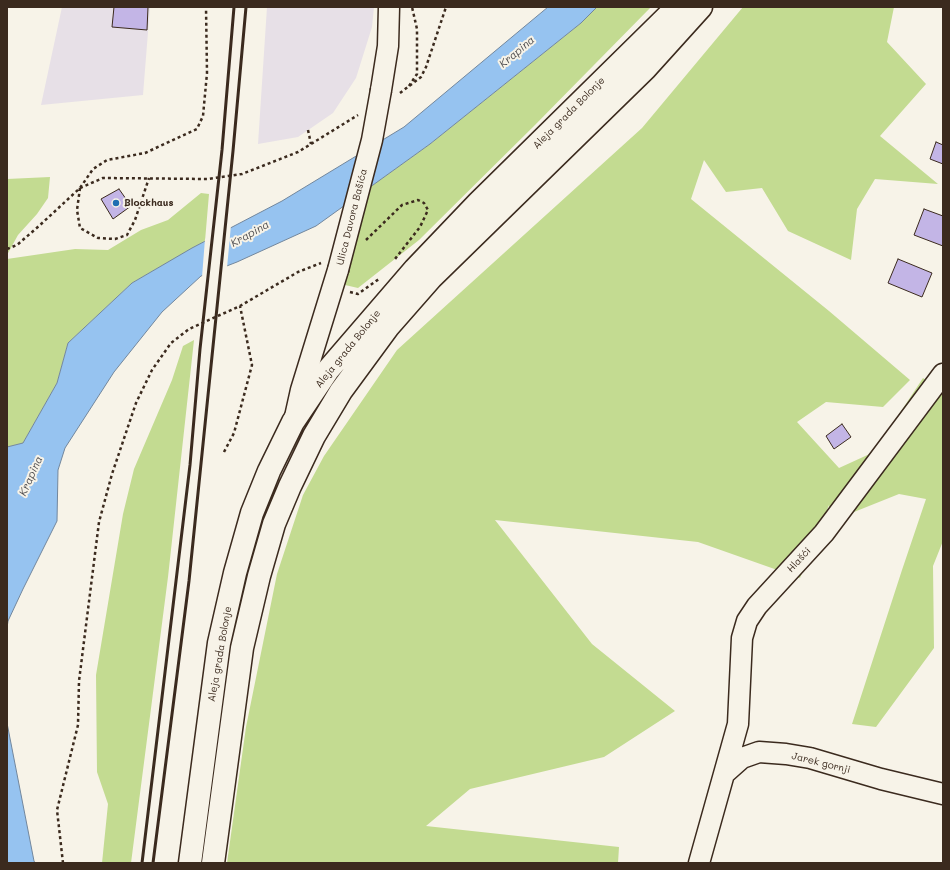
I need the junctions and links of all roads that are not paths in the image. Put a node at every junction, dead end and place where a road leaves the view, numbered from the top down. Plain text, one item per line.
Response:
1 (389, 7) edge
2 (695, 9) edge
3 (943, 374) edge
4 (293, 422) junction
5 (724, 774) junction
6 (943, 794) edge
7 (190, 863) edge
8 (213, 863) edge
9 (699, 863) edge

1 - 4 street, Ulica Davora Bašića, bridge
2 - 4 main road, Aleja grada Bolonje
2 - 8 main road, Aleja grada Bolonje
3 - 5 street, Hlašći
4 - 7 main road, Aleja grada Bolonje
5 - 6 street, Jarek gornji
5 - 9 street

